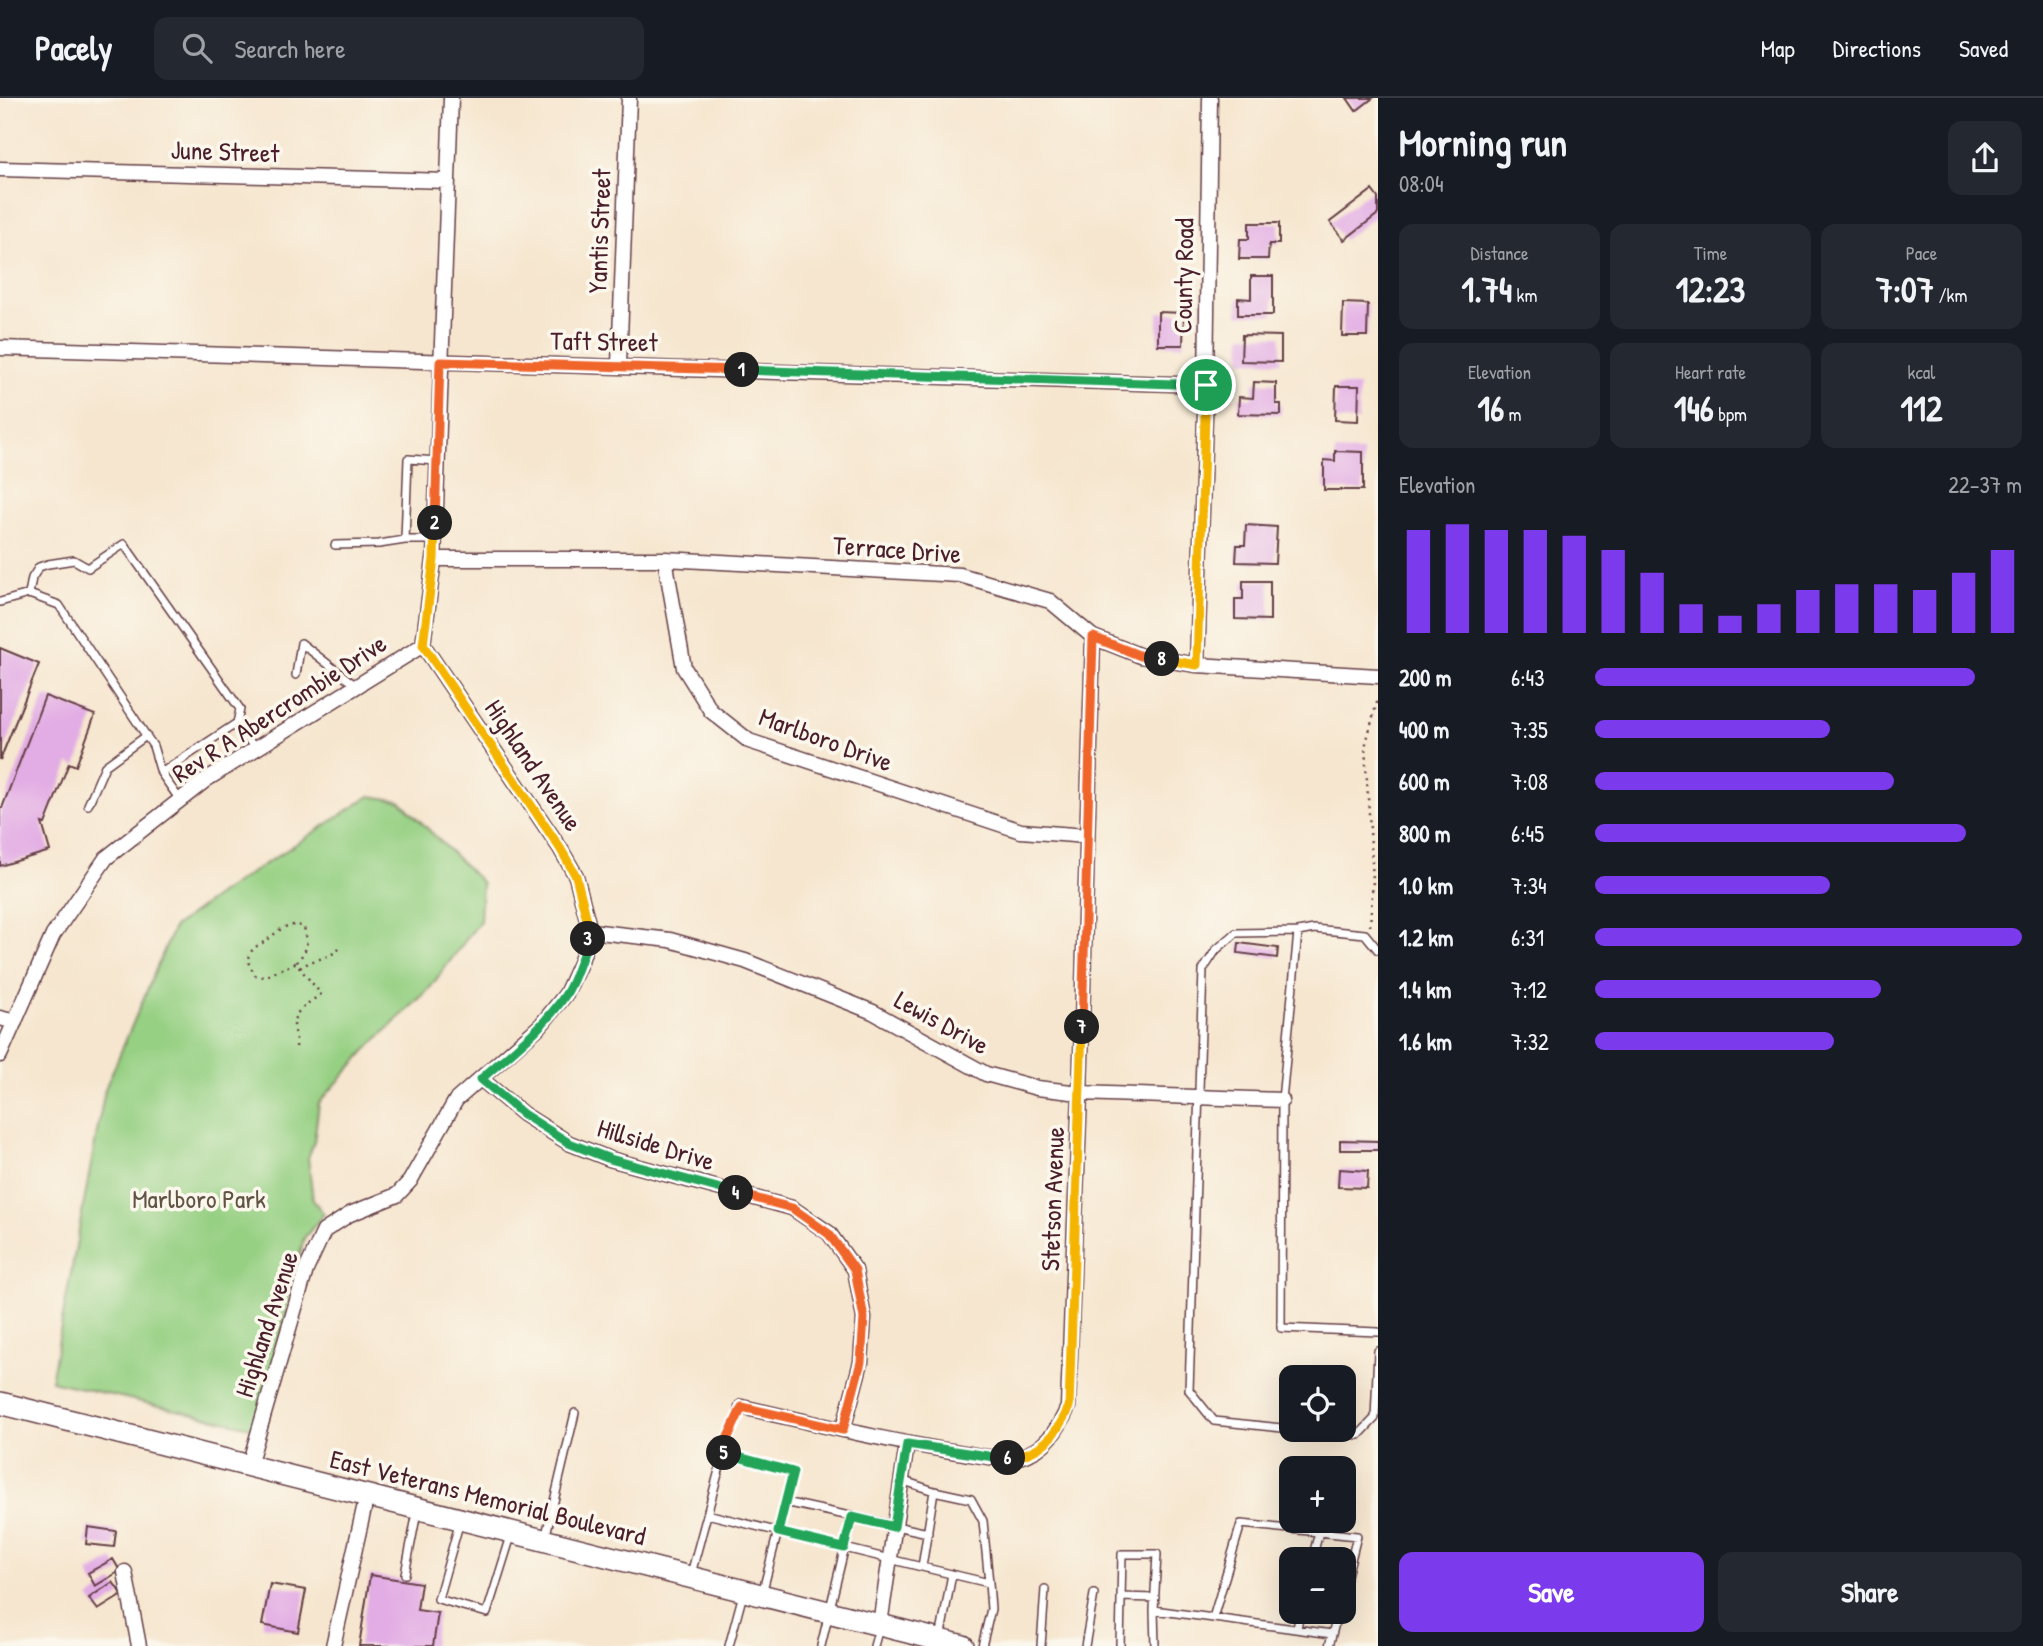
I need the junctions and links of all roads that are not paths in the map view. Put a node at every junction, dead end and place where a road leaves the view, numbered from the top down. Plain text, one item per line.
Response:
1 (452, 98) edge
2 (629, 98) edge
3 (1210, 98) edge
4 (0, 169) edge
5 (448, 181) junction
6 (0, 348) edge
7 (440, 362) junction
8 (619, 366) junction
9 (1206, 385) junction
10 (437, 461) junction
11 (405, 540) junction
12 (434, 540) junction
13 (335, 545) dead end
14 (434, 559) junction
15 (665, 559) junction
16 (29, 594) junction
17 (0, 602) edge
18 (1093, 637) junction
19 (423, 645) junction
20 (1197, 665) junction
21 (296, 675) dead end
22 (1378, 676) edge
23 (356, 687) junction
24 (237, 723) junction
25 (146, 736) junction
26 (255, 749) junction
27 (161, 773) junction
28 (180, 800) junction
29 (88, 805) dead end
30 (1087, 836) junction
31 (590, 932) junction
32 (1298, 932) junction
33 (1378, 950) edge
34 (7, 1020) edge
35 (0, 1055) edge
36 (481, 1079) junction
37 (1080, 1093) junction
38 (1198, 1097) junction
39 (1282, 1100) junction
40 (1378, 1332) edge
41 (1378, 1351) edge
42 (0, 1403) edge
43 (742, 1407) joint
44 (575, 1413) dead end
45 (1279, 1428) edge
46 (843, 1430) junction
47 (1356, 1435) edge
48 (907, 1444) junction
49 (723, 1454) junction
50 (249, 1465) junction
51 (901, 1480) junction
52 (934, 1491) junction
53 (366, 1495) junction
54 (785, 1502) junction
55 (418, 1508) junction
56 (707, 1514) junction
57 (852, 1517) junction
58 (460, 1518) junction
59 (894, 1527) junction
60 (1279, 1528) edge
61 (512, 1532) junction
62 (778, 1532) junction
63 (928, 1533) junction
64 (1328, 1533) edge
65 (545, 1540) junction
66 (1354, 1547) edge
67 (844, 1548) junction
68 (889, 1560) junction
69 (922, 1567) junction
70 (125, 1572) dead end
71 (405, 1574) dead end
72 (952, 1574) junction
73 (690, 1577) junction
74 (989, 1583) junction
75 (1045, 1589) dead end
76 (753, 1592) junction
77 (1094, 1594) dead end
78 (1121, 1597) junction
79 (1155, 1598) junction
80 (1154, 1610) junction
81 (829, 1612) junction
82 (1213, 1618) junction
83 (880, 1624) junction
84 (1298, 1624) edge
85 (1335, 1624) edge
86 (1297, 1629) junction
87 (1332, 1634) junction
88 (947, 1643) edge
89 (139, 1646) edge
90 (333, 1646) edge
91 (729, 1646) edge
92 (821, 1646) edge
93 (874, 1646) edge
94 (982, 1646) edge
95 (1041, 1646) edge
96 (1085, 1646) edge
97 (1120, 1646) edge
98 (1155, 1646) edge
99 (1329, 1646) edge

1 - 5 street, Rev R A Abercrombie Drive
2 - 8 street, Yantis Street
3 - 9 street, County Road
4 - 5 street, June Street
5 - 7 street, Rev R A Abercrombie Drive
6 - 7 street, Taft Street
7 - 8 street, Taft Street
7 - 10 street, Rev R A Abercrombie Drive
8 - 9 street, Taft Street
9 - 20 street, County Road
10 - 11 lane
10 - 12 street, Rev R A Abercrombie Drive
11 - 12 lane
11 - 13 lane
12 - 14 street, Rev R A Abercrombie Drive
14 - 15 street, Terrace Drive
14 - 19 street, Rev R A Abercrombie Drive
15 - 18 street, Terrace Drive
15 - 30 street, Marlboro Drive
16 - 17 lane
16 - 24 lane
16 - 25 lane
18 - 20 street, Terrace Drive
18 - 30 street, Stetson Avenue
19 - 23 street, Rev R A Abercrombie Drive
19 - 31 street, Highland Avenue
20 - 22 street, Terrace Drive
21 - 23 lane
23 - 26 street, Rev R A Abercrombie Drive
24 - 26 lane
24 - 27 lane
25 - 27 lane
25 - 29 lane
26 - 28 street, Rev R A Abercrombie Drive
27 - 28 lane
28 - 34 street, Rev R A Abercrombie Drive
30 - 37 street, Stetson Avenue
31 - 36 street, Highland Avenue
31 - 37 street, Lewis Drive
32 - 33 lane
32 - 38 lane
32 - 39 lane
34 - 35 street, Rev R A Abercrombie Drive
36 - 46 street, Hillside Drive
36 - 50 street, Highland Avenue
37 - 38 street, Lewis Drive
37 - 48 street, Stetson Avenue
38 - 39 street, Lewis Drive
38 - 45 lane
39 - 40 lane
41 - 47 lane
42 - 50 main road, East Veterans Memorial Boulevard
43 - 46 street, Stetson Avenue
43 - 49 lane
44 - 65 lane
46 - 48 street, Stetson Avenue
48 - 51 street
49 - 54 lane
49 - 56 lane
50 - 53 main road, East Veterans Memorial Boulevard
51 - 52 lane
51 - 59 street
52 - 63 lane
52 - 74 lane
53 - 55 main road, East Veterans Memorial Boulevard
53 - 90 street
54 - 57 lane
54 - 62 lane
55 - 58 main road, East Veterans Memorial Boulevard
55 - 71 lane
56 - 62 lane
56 - 73 lane
57 - 59 lane
57 - 67 lane
58 - 61 main road, East Veterans Memorial Boulevard
58 - 61 lane
59 - 63 lane
59 - 68 street
60 - 82 lane
61 - 65 main road, East Veterans Memorial Boulevard
62 - 67 lane
62 - 76 lane
63 - 69 lane
64 - 66 lane
65 - 73 main road, East Veterans Memorial Boulevard
67 - 68 lane
67 - 81 lane
68 - 69 lane
68 - 83 street
69 - 72 lane
70 - 89 street
72 - 74 lane
72 - 88 lane
73 - 76 main road, East Veterans Memorial Boulevard
74 - 94 lane
75 - 95 lane
76 - 81 main road, East Veterans Memorial Boulevard
76 - 91 lane
77 - 96 lane
78 - 79 lane
78 - 79 lane
78 - 97 lane
79 - 80 lane
80 - 82 lane
80 - 98 lane
81 - 83 main road, East Veterans Memorial Boulevard
81 - 92 lane
82 - 86 lane
83 - 88 main road, East Veterans Memorial Boulevard
83 - 93 lane
84 - 86 lane
85 - 87 lane
86 - 87 lane
87 - 99 lane

